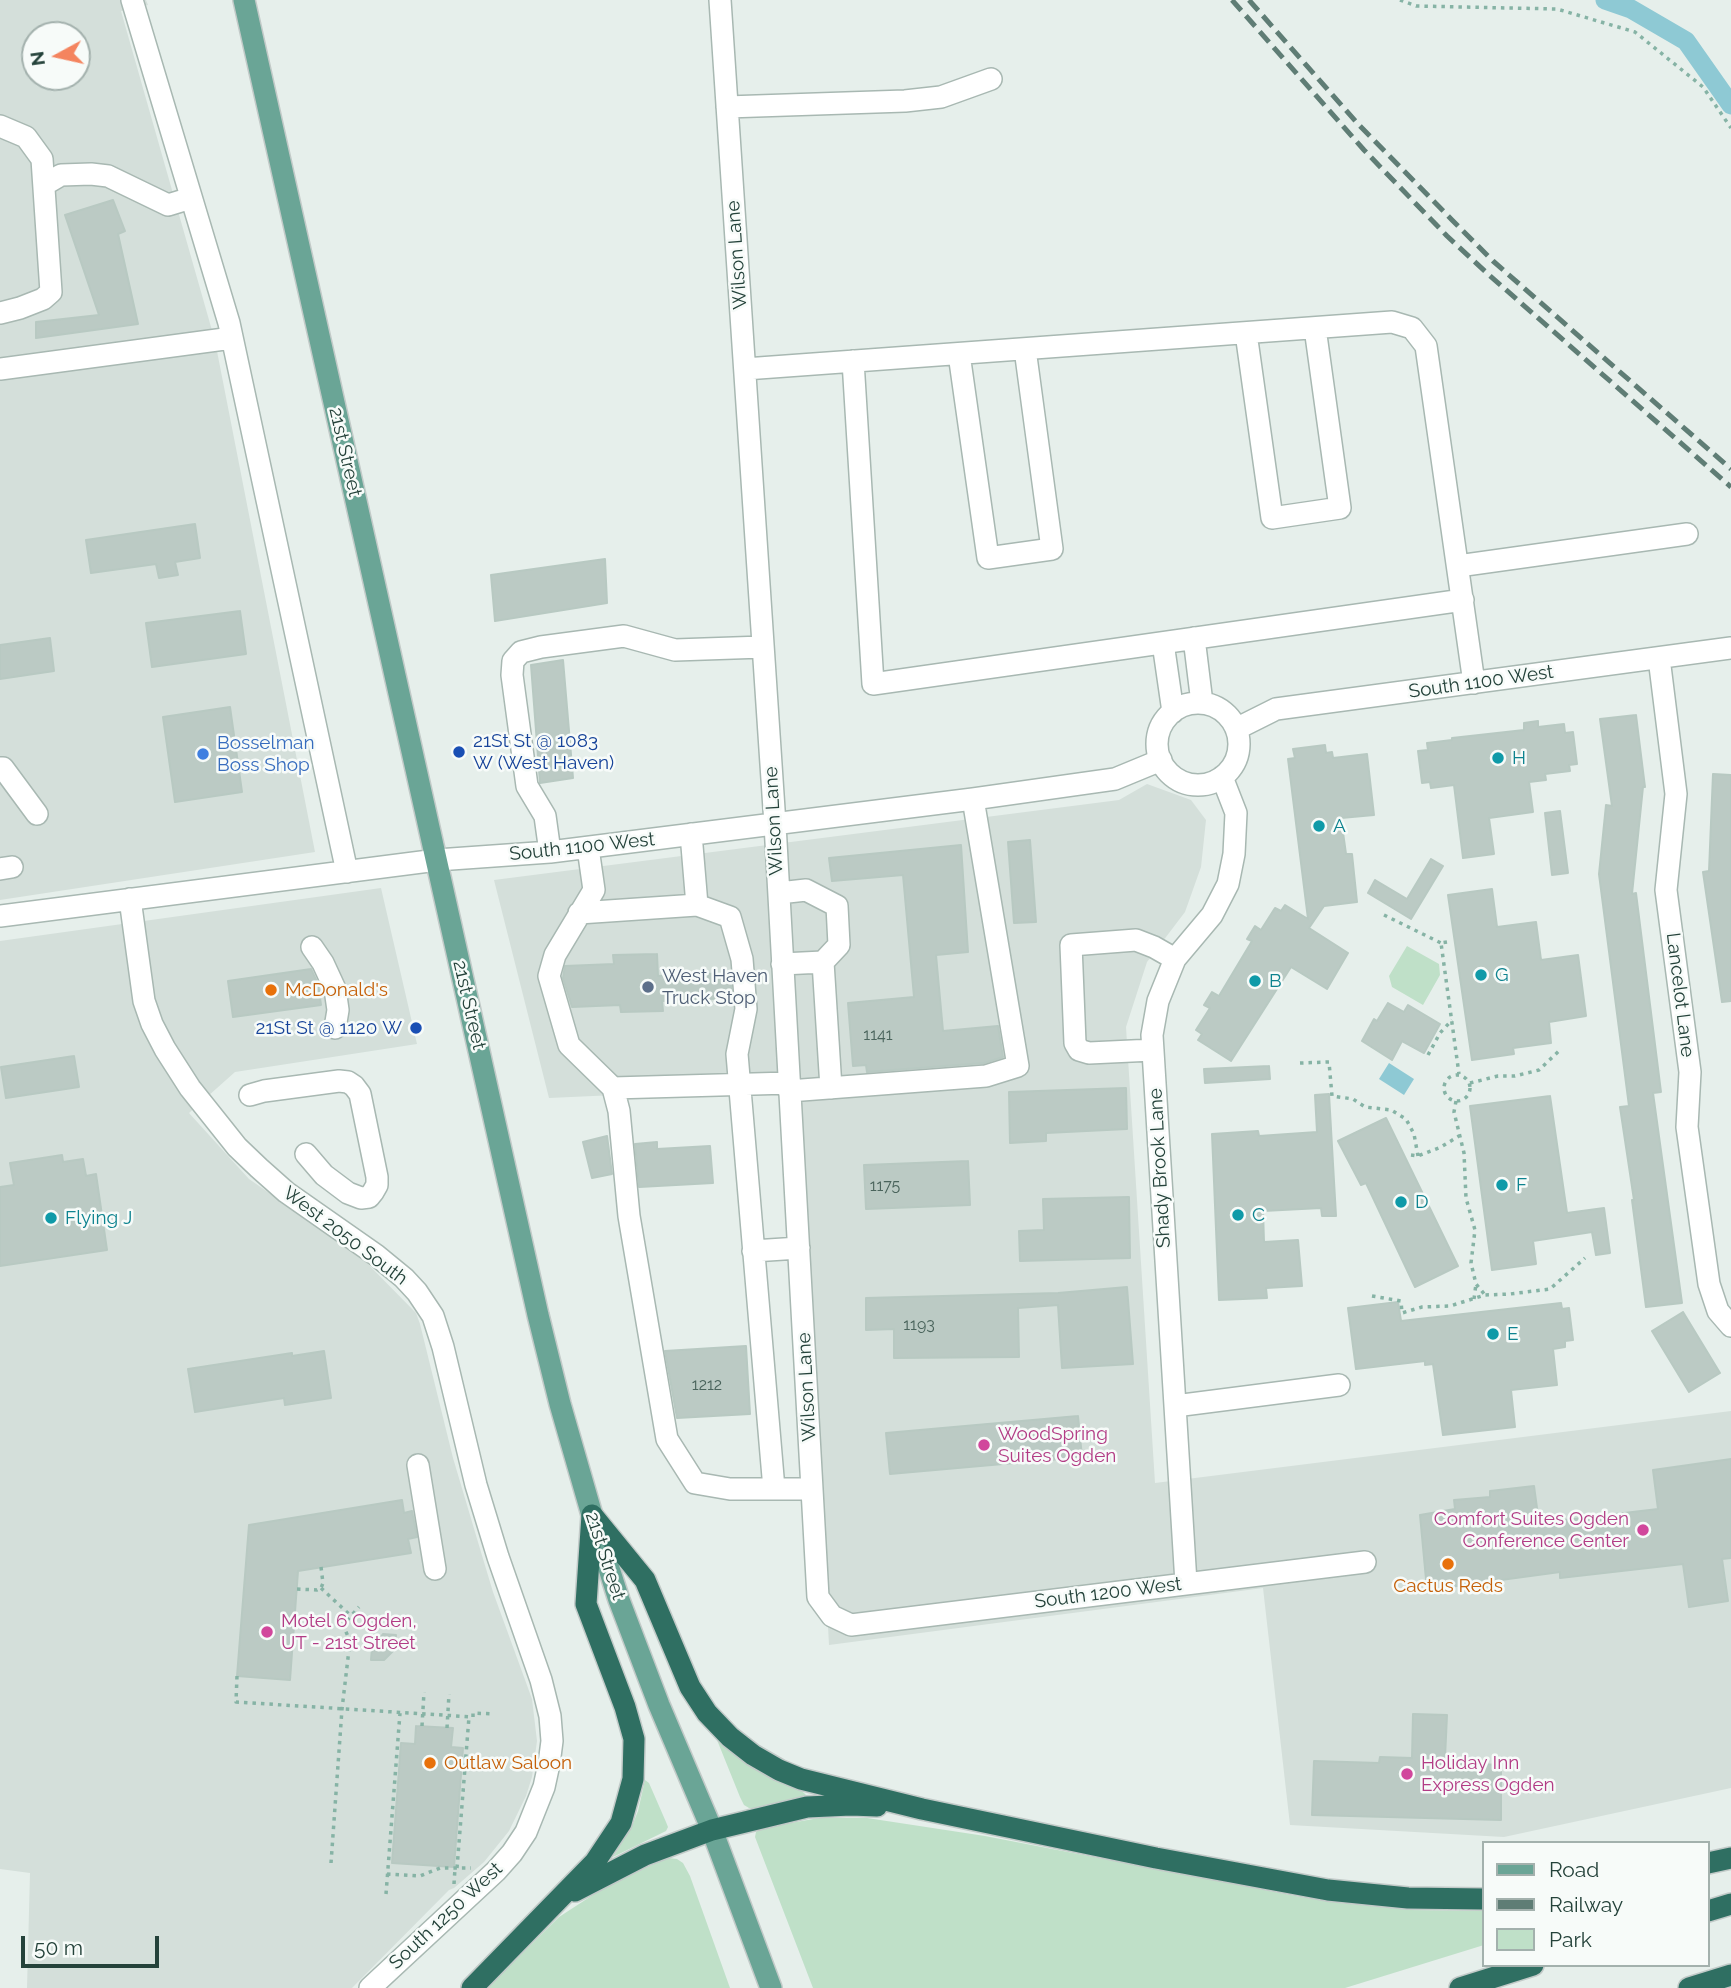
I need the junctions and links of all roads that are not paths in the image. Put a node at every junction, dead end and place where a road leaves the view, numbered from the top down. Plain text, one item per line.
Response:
1 (132, 0) edge
2 (244, 0) edge
3 (720, 0) edge
4 (991, 79) dead end
5 (727, 107) junction
6 (0, 126) edge
7 (44, 185) junction
8 (191, 198) junction
9 (0, 313) edge
10 (1315, 328) junction
11 (1247, 333) junction
12 (232, 338) junction
13 (1025, 349) junction
14 (959, 354) junction
15 (853, 361) junction
16 (0, 369) edge
17 (745, 369) junction
18 (1687, 534) dead end
19 (1458, 566) junction
20 (1463, 600) junction
21 (1194, 638) junction
22 (1163, 643) junction
23 (763, 647) junction
24 (1731, 648) edge
25 (1659, 658) junction
26 (1474, 682) junction
27 (1202, 703) junction
28 (1173, 712) junction
29 (1236, 729) junction
30 (1161, 761) junction
31 (0, 768) edge
32 (1223, 777) junction
33 (973, 799) junction
34 (37, 814) dead end
35 (775, 824) junction
36 (691, 834) junction
37 (588, 848) junction
38 (550, 852) junction
39 (437, 860) junction
40 (347, 872) junction
41 (779, 893) junction
42 (130, 899) junction
43 (696, 905) junction
44 (579, 913) junction
45 (0, 916) edge
46 (312, 947) dead end
47 (1174, 959) junction
48 (823, 962) junction
49 (782, 964) junction
50 (335, 1028) dead end
51 (1153, 1050) junction
52 (739, 1085) junction
53 (789, 1087) junction
54 (613, 1088) junction
55 (831, 1088) junction
56 (250, 1095) dead end
57 (306, 1154) dead end
58 (799, 1248) junction
59 (753, 1251) junction
60 (1731, 1326) edge
61 (1339, 1385) dead end
62 (1175, 1406) junction
63 (418, 1465) dead end
64 (774, 1489) junction
65 (812, 1489) junction
66 (592, 1515) junction
67 (1365, 1562) dead end
68 (435, 1569) dead end
69 (1186, 1583) junction
70 (851, 1625) joint
71 (549, 1764) joint
72 (922, 1809) junction
73 (712, 1830) junction
74 (1731, 1858) edge
75 (1710, 1863) edge
76 (1482, 1899) edge
77 (558, 1901) junction
78 (1731, 1904) edge
79 (1710, 1910) edge
80 (1527, 1967) edge
81 (1731, 1975) edge
82 (370, 1988) edge
83 (472, 1988) edge
84 (771, 1988) edge
85 (1460, 1988) edge
86 (1689, 1988) edge

1 - 8 street
2 - 39 main road, 21st Street
3 - 5 street, Wilson Lane
4 - 5 street
5 - 17 street, Wilson Lane
6 - 7 street
7 - 8 street
7 - 9 street
8 - 12 street
10 - 11 street
10 - 11 street
10 - 19 street
11 - 13 street
12 - 16 street
12 - 40 street
13 - 14 street
13 - 14 street
14 - 15 street
15 - 17 street
15 - 22 street
17 - 23 street, Wilson Lane
18 - 19 street
19 - 20 street
20 - 21 street
20 - 26 street
21 - 22 street
21 - 27 street
22 - 28 street
23 - 35 street, Wilson Lane
23 - 38 street
24 - 25 street, South 1100 West
25 - 26 street, South 1100 West
25 - 60 street, Lancelot Lane
26 - 29 street, South 1100 West
27 - 28 street
27 - 29 street
28 - 30 street
29 - 32 street
30 - 32 street
30 - 33 street, South 1100 West
31 - 34 street
32 - 47 street, Shady Brook Lane
33 - 35 street, South 1100 West
33 - 55 street
35 - 36 street, South 1100 West
35 - 41 street, Wilson Lane
36 - 37 street, South 1100 West
36 - 43 street
37 - 38 street, South 1100 West
37 - 44 street
38 - 39 street, South 1100 West
39 - 40 street, South 1100 West
39 - 66 main road, 21st Street
40 - 42 street, South 1100 West
41 - 48 street
41 - 49 street, Wilson Lane
42 - 45 street, South 1100 West
42 - 71 street, West 2050 South
43 - 44 street
43 - 52 street
44 - 54 street
46 - 50 street
47 - 51 street, Shady Brook Lane
47 - 51 street
48 - 49 street
48 - 55 street
49 - 53 street, Wilson Lane
51 - 62 street, Shady Brook Lane
52 - 53 street
52 - 54 street
52 - 59 street
53 - 55 street
53 - 58 street, Wilson Lane
54 - 64 street
56 - 57 street
58 - 59 street
58 - 65 street, Wilson Lane
59 - 64 street
61 - 62 street
62 - 69 street, Shady Brook Lane
63 - 68 street
64 - 65 street
65 - 70 street, Wilson Lane
66 - 72 highway
66 - 73 main road, 21st Street
66 - 77 highway
67 - 69 street, South 1200 West
69 - 70 street, South 1200 West
71 - 82 street, South 1250 West
72 - 73 highway
72 - 76 highway
73 - 77 highway
73 - 84 main road, 21st Street
74 - 75 highway
77 - 83 highway
78 - 79 highway
80 - 85 highway
81 - 86 highway

